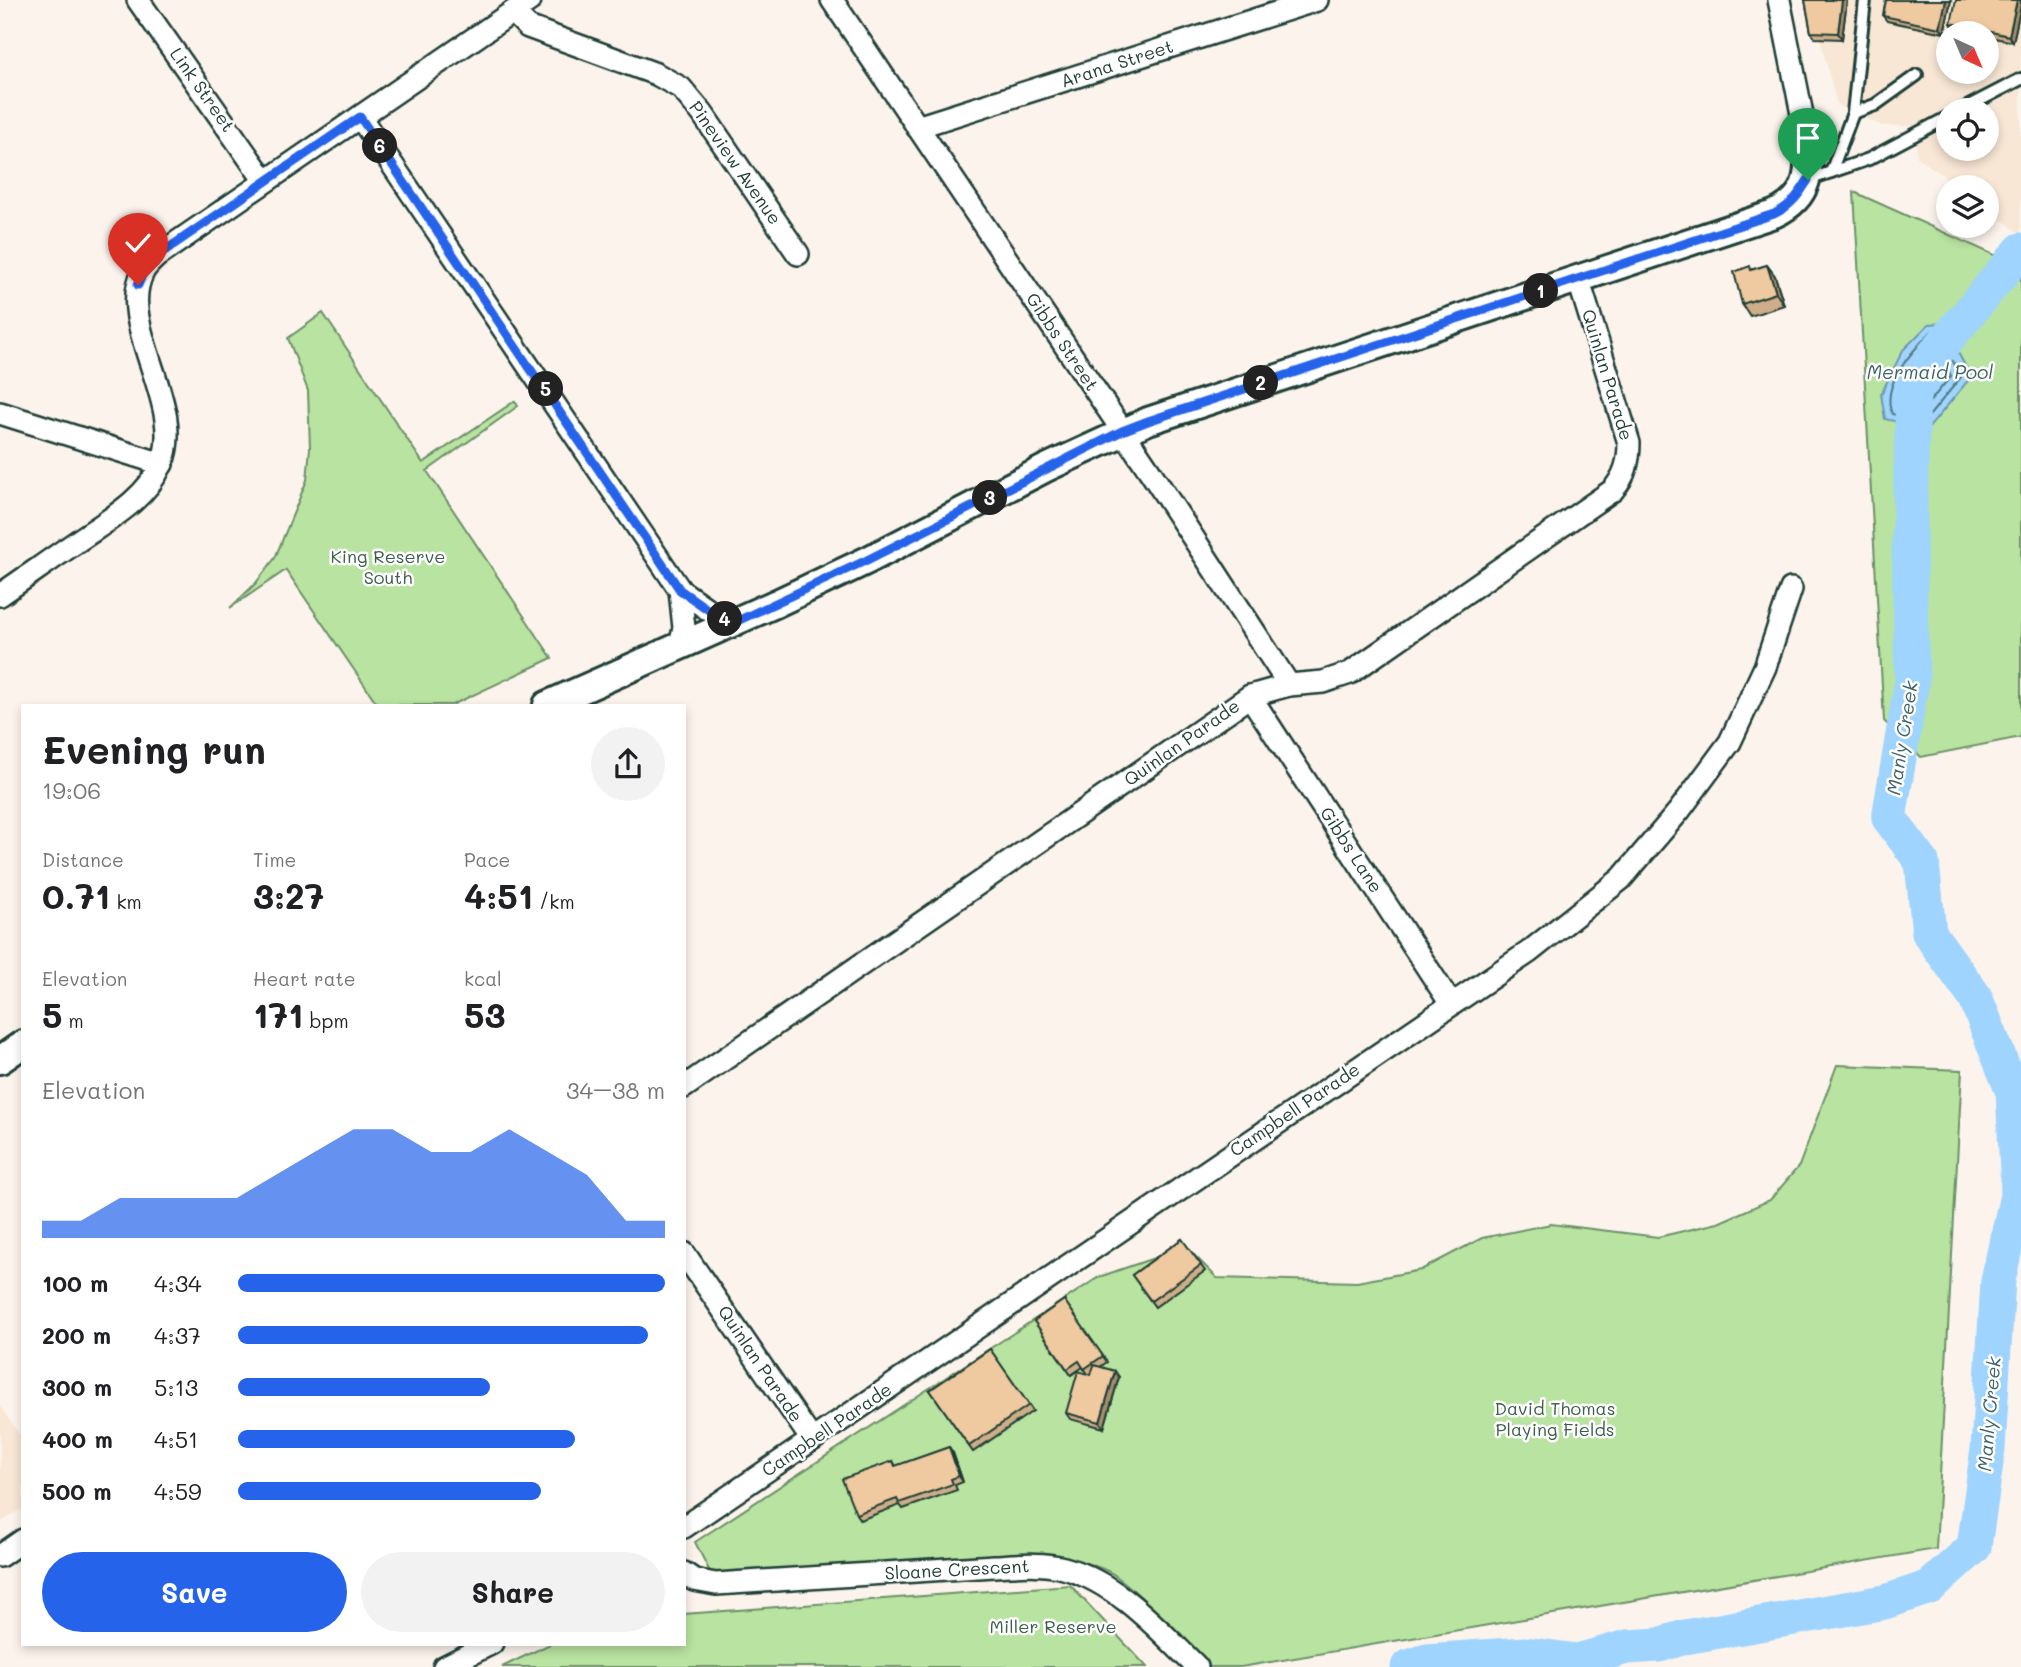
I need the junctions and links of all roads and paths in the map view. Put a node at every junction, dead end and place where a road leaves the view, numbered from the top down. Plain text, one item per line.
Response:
1 (138, 0) edge
2 (832, 0) edge
3 (1317, 0) edge
4 (1779, 0) edge
5 (1865, 0) edge
6 (521, 6) edge
7 (1917, 75) dead end
8 (2021, 79) edge
9 (1984, 98) edge
10 (1853, 113) junction
11 (360, 117) junction
12 (1936, 123) edge
13 (916, 127) junction
14 (1806, 134) joint
15 (1819, 176) junction
16 (265, 181) junction
17 (798, 254) dead end
18 (1578, 278) junction
19 (0, 413) edge
20 (1122, 431) junction
21 (162, 464) junction
22 (1791, 589) dead end
23 (680, 590) junction
24 (0, 595) edge
25 (733, 623) junction
26 (680, 647) junction
27 (1289, 685) junction
28 (1250, 696) junction
29 (549, 704) edge
30 (1451, 1004) junction
31 (21, 1045) edge
32 (0, 1060) edge
33 (686, 1086) edge
34 (686, 1256) edge
35 (812, 1440) junction
36 (686, 1526) edge
37 (21, 1541) edge
38 (0, 1556) edge
39 (686, 1574) edge
40 (486, 1646) edge
41 (444, 1667) edge
42 (1197, 1667) edge

1 - 16 street, Link Street
2 - 13 street, Gibbs Street
3 - 13 street, Arana Street
4 - 14 street
5 - 10 lane
6 - 11 street
6 - 17 street, Pineview Avenue
7 - 10 lane
8 - 9 lane
10 - 15 lane
11 - 16 street
11 - 23 street
12 - 15 lane
13 - 20 street, Gibbs Street
14 - 15 street
15 - 18 street
16 - 21 street
18 - 20 street
18 - 27 street, Quinlan Parade
19 - 21 street
20 - 25 street
20 - 27 street, Gibbs Street
21 - 24 street
22 - 30 street, Campbell Parade
23 - 25 street
23 - 26 street
25 - 26 street
26 - 29 street
27 - 28 street, Quinlan Parade
28 - 30 street, Gibbs Lane
28 - 33 street, Quinlan Parade
30 - 35 street, Campbell Parade
31 - 32 street
34 - 35 street, Quinlan Parade
35 - 36 street, Campbell Parade
37 - 38 street
39 - 42 street, Sloane Crescent
40 - 41 street

